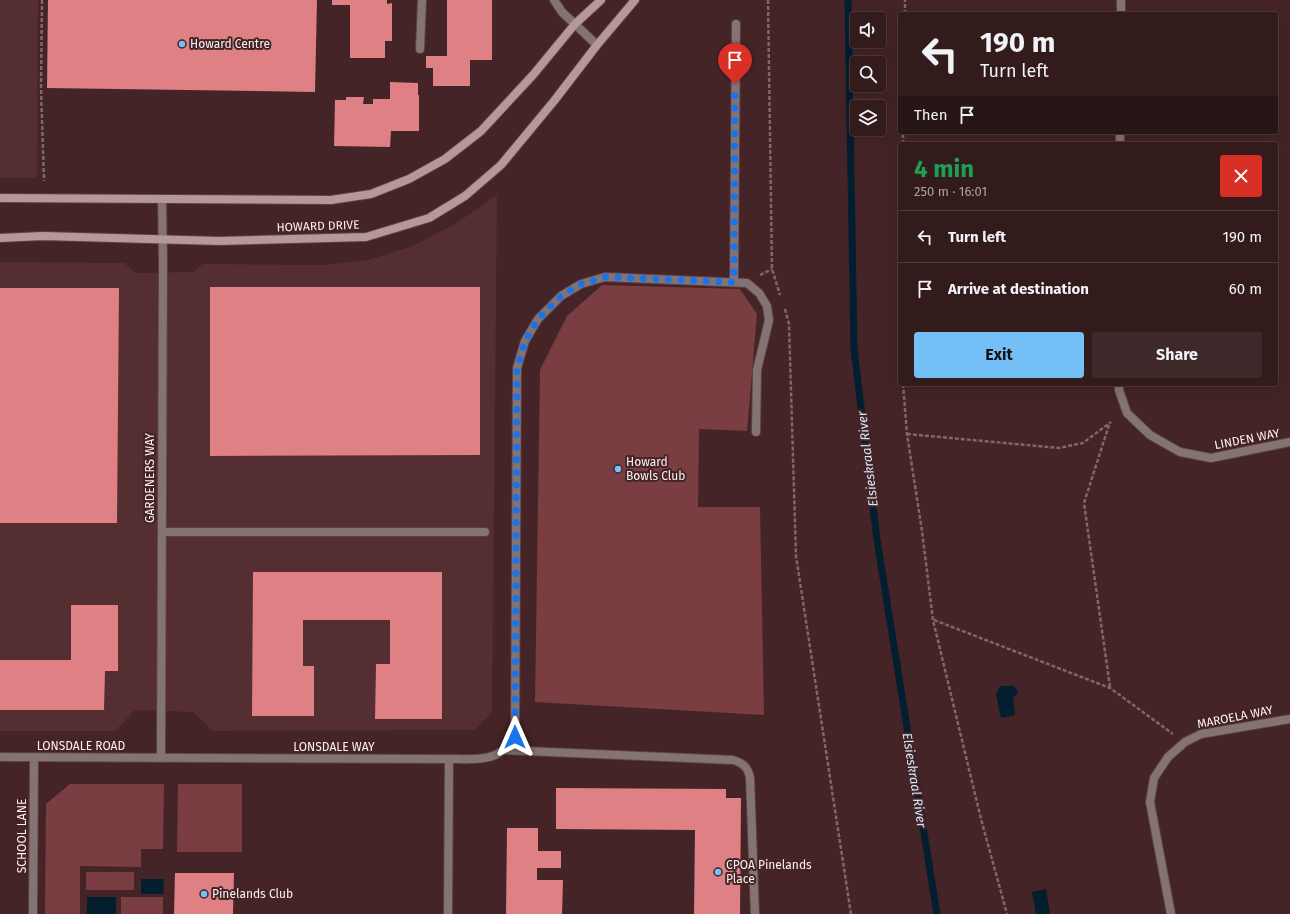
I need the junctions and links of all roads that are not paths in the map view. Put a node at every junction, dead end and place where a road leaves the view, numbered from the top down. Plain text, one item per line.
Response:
1 (422, 0) edge
2 (554, 0) edge
3 (601, 0) edge
4 (634, 0) edge
5 (1121, 0) edge
6 (1121, 12) edge
7 (575, 24) junction
8 (736, 24) dead end
9 (597, 45) junction
10 (420, 49) dead end
11 (0, 198) edge
12 (162, 199) junction
13 (0, 238) edge
14 (163, 240) junction
15 (734, 282) junction
16 (1119, 386) edge
17 (756, 432) dead end
18 (1290, 442) edge
19 (162, 532) junction
20 (485, 532) dead end
21 (1290, 719) edge
22 (504, 750) junction
23 (0, 757) edge
24 (34, 758) junction
25 (161, 758) junction
26 (450, 759) junction
27 (33, 914) edge
28 (448, 914) edge
29 (755, 914) edge
30 (1171, 914) edge

1 - 10 street
2 - 7 street
3 - 7 street
4 - 9 street, HOWARD DRIVE
5 - 6 street
7 - 9 street
7 - 12 street
8 - 15 street
9 - 14 street, HOWARD DRIVE
11 - 12 street
12 - 14 street, GARDENERS WAY
13 - 14 street, HOWARD DRIVE
14 - 19 street, GARDENERS WAY
15 - 17 street
15 - 22 street
16 - 18 street, LINDEN WAY
19 - 20 street
19 - 25 street, GARDENERS WAY
21 - 30 street, MAROELA WAY
22 - 26 street, LONSDALE WAY
22 - 29 street
23 - 24 street, LONSDALE ROAD
24 - 25 street, LONSDALE ROAD
24 - 27 street, SCHOOL LANE
25 - 26 street, LONSDALE WAY
26 - 28 street

